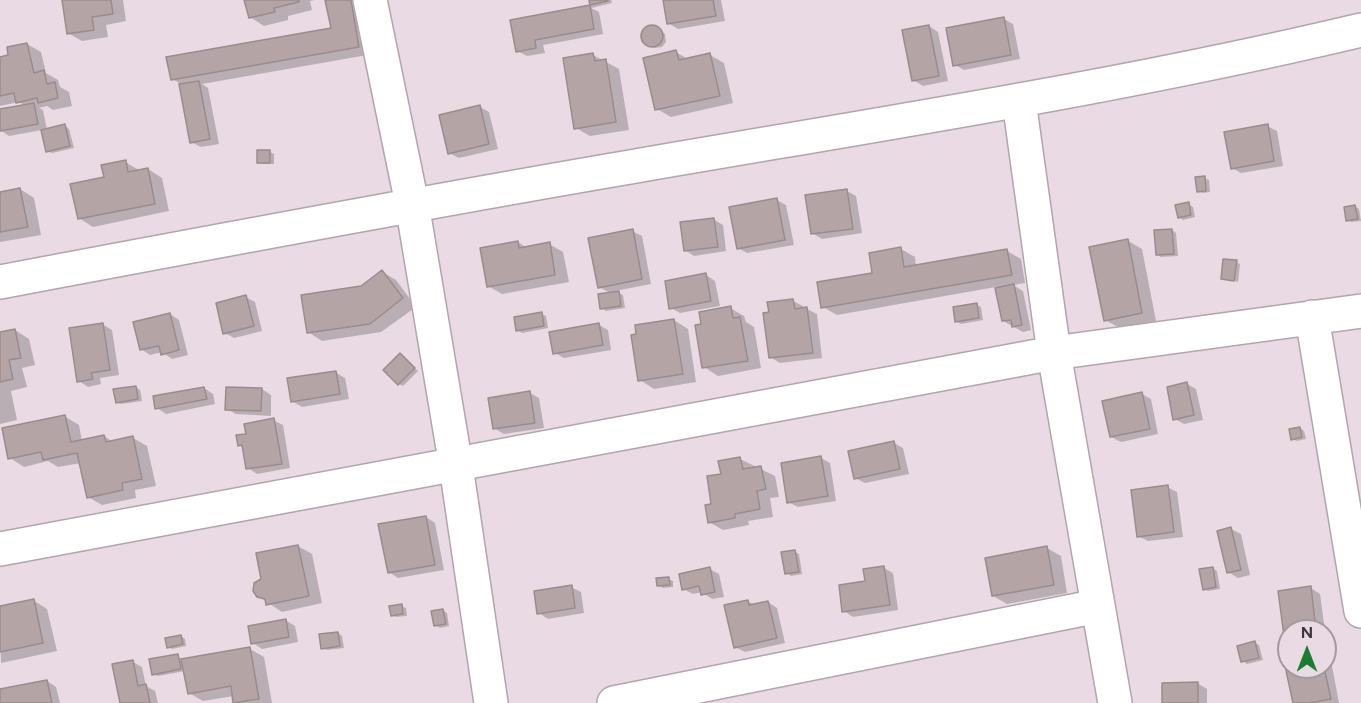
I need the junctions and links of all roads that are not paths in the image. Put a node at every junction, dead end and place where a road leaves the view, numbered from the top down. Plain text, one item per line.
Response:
1 (370, 0) edge
2 (1361, 30) edge
3 (1019, 101) junction
4 (412, 204) junction
5 (0, 282) edge
6 (1361, 311) edge
7 (1312, 317) junction
8 (1054, 353) junction
9 (456, 465) junction
10 (0, 549) edge
11 (1098, 606) junction
12 (1361, 611) edge
13 (491, 703) edge
14 (614, 703) edge
15 (1114, 703) edge

1 - 4 street
2 - 3 street
3 - 4 street
3 - 8 street
4 - 5 street
4 - 9 street
6 - 7 street
7 - 8 street
7 - 12 street
8 - 9 street
8 - 11 street
9 - 10 street
9 - 13 street
11 - 14 street
11 - 15 street

